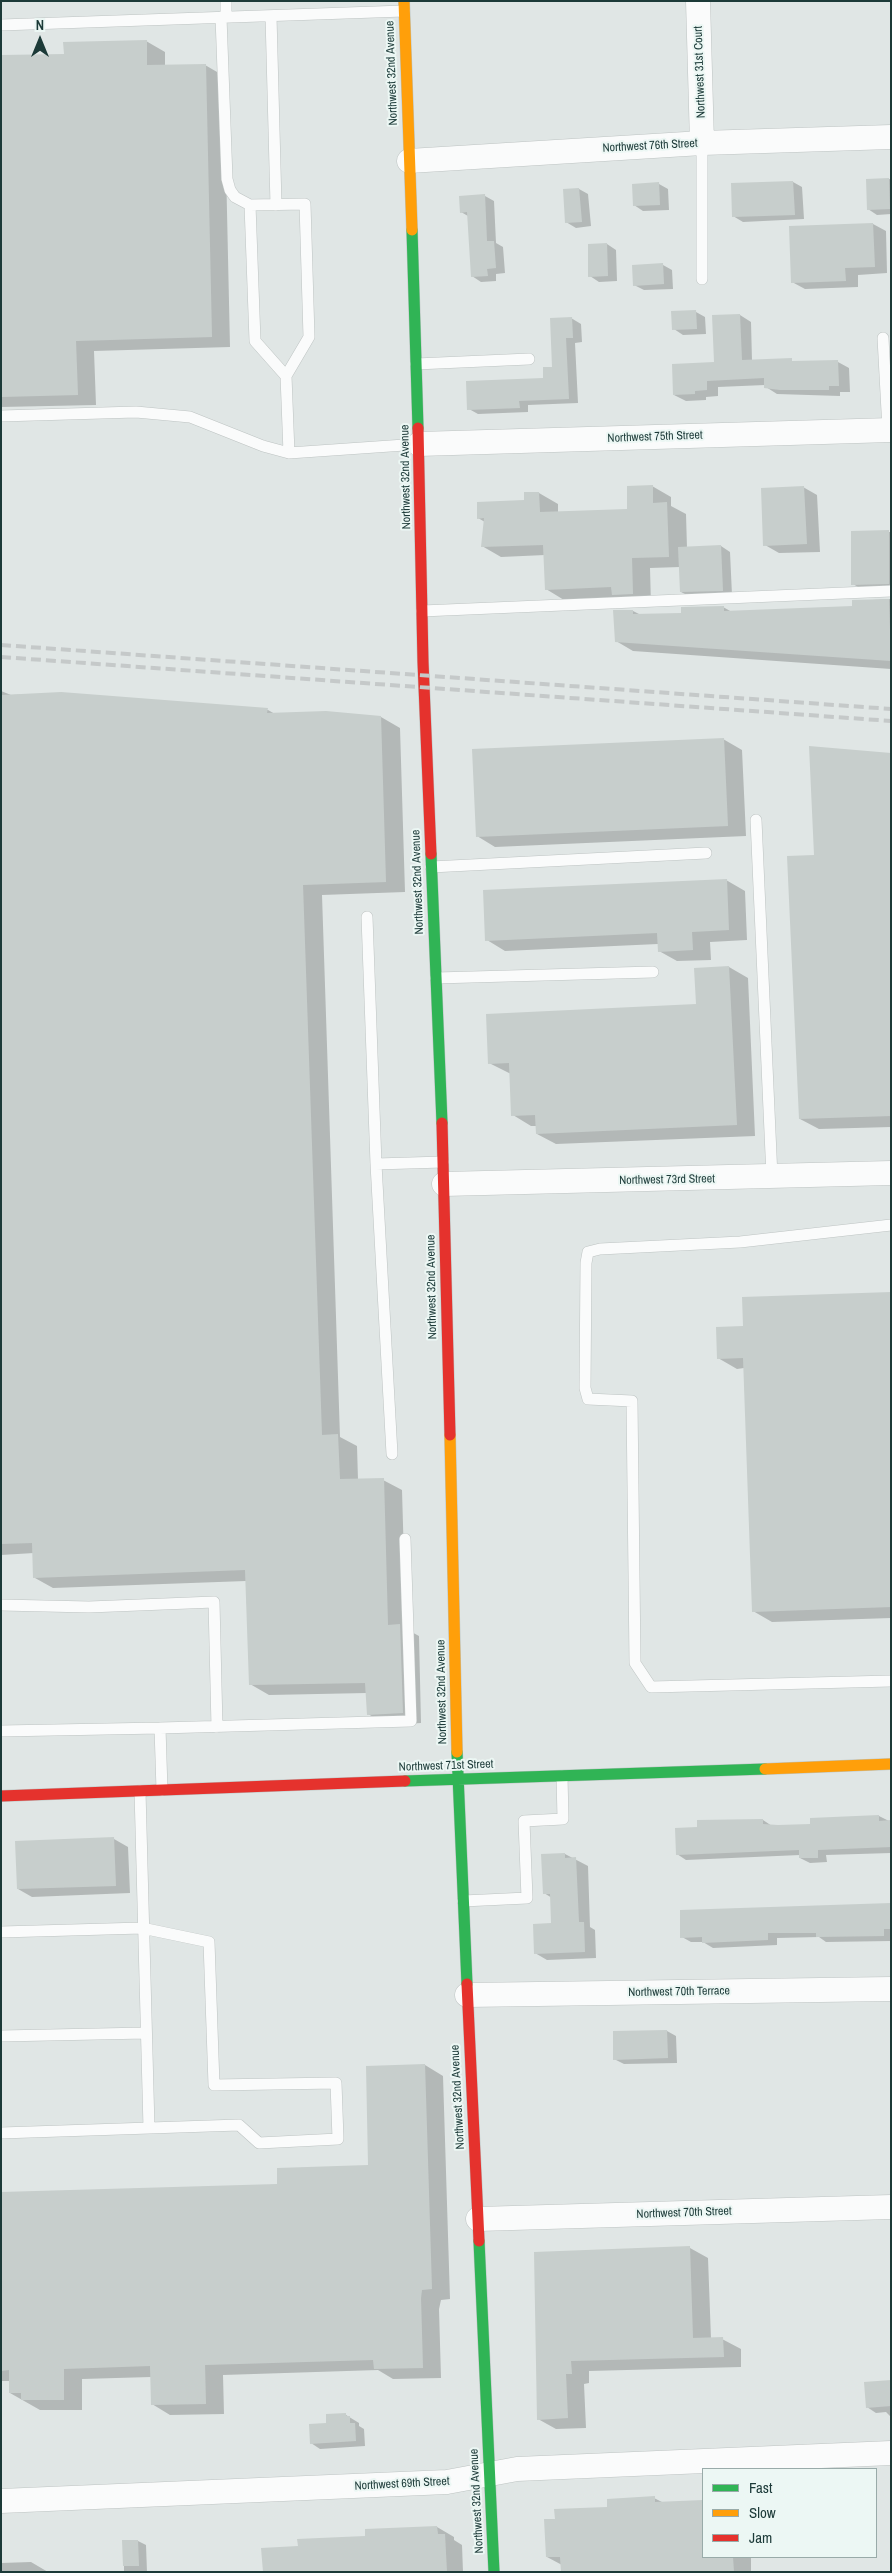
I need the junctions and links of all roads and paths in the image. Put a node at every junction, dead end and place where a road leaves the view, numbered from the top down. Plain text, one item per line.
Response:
1 (226, 1) edge
2 (698, 1) edge
3 (404, 6) edge
4 (271, 16) junction
5 (224, 17) junction
6 (1, 25) edge
7 (891, 137) edge
8 (702, 143) junction
9 (409, 161) junction
10 (276, 204) junction
11 (250, 206) junction
12 (702, 279) dead end
13 (883, 338) dead end
14 (529, 359) dead end
15 (416, 364) junction
16 (286, 376) junction
17 (1, 416) edge
18 (890, 430) edge
19 (419, 444) junction
20 (289, 453) junction
21 (891, 591) edge
22 (422, 611) junction
23 (756, 820) dead end
24 (706, 853) dead end
25 (431, 867) junction
26 (367, 917) dead end
27 (653, 972) dead end
28 (436, 978) junction
29 (376, 1164) junction
30 (891, 1172) edge
31 (443, 1173) junction
32 (772, 1177) junction
33 (891, 1225) edge
34 (392, 1454) dead end
35 (405, 1539) dead end
36 (1, 1605) edge
37 (891, 1681) edge
38 (217, 1727) junction
39 (160, 1728) junction
40 (1, 1731) edge
41 (891, 1764) edge
42 (562, 1776) junction
43 (458, 1779) junction
44 (162, 1790) junction
45 (140, 1791) junction
46 (1, 1796) edge
47 (463, 1901) junction
48 (142, 1928) junction
49 (1, 1932) edge
50 (891, 1989) edge
51 (467, 1995) junction
52 (146, 2033) junction
53 (1, 2036) edge
54 (148, 2128) junction
55 (1, 2133) edge
56 (891, 2207) edge
57 (478, 2219) junction
58 (891, 2454) edge
59 (489, 2476) junction
60 (1, 2501) edge
61 (494, 2572) edge

1 - 5 lane
2 - 8 street, Northwest 31st Court
3 - 4 lane
3 - 9 main road, Northwest 32nd Avenue
4 - 5 lane
4 - 10 lane
5 - 6 lane
5 - 11 lane
7 - 8 street, Northwest 76th Street
8 - 9 street, Northwest 76th Street
8 - 12 lane
9 - 15 main road, Northwest 32nd Avenue
10 - 11 lane
10 - 16 lane
11 - 16 lane
13 - 18 lane
14 - 15 lane
15 - 19 main road, Northwest 32nd Avenue
16 - 20 lane
17 - 20 lane
18 - 19 street, Northwest 75th Street
19 - 20 lane
19 - 22 main road, Northwest 32nd Avenue
21 - 22 lane
22 - 25 main road, Northwest 32nd Avenue
23 - 32 lane
24 - 25 lane
25 - 28 main road, Northwest 32nd Avenue
26 - 29 lane
27 - 28 lane
28 - 31 main road, Northwest 32nd Avenue
29 - 31 lane
29 - 34 lane
30 - 32 street, Northwest 73rd Street
31 - 32 street, Northwest 73rd Street
31 - 43 main road, Northwest 32nd Avenue
33 - 37 lane
35 - 38 lane
36 - 38 lane
38 - 39 lane
39 - 40 lane
39 - 44 lane
41 - 42 main road, Northwest 71st Street
42 - 43 main road, Northwest 71st Street
42 - 47 lane
43 - 44 main road, Northwest 71st Street
43 - 47 main road, Northwest 32nd Avenue
44 - 45 main road, Northwest 71st Street
45 - 46 main road, Northwest 71st Street
45 - 48 lane
47 - 51 main road, Northwest 32nd Avenue
48 - 49 lane
48 - 52 lane
48 - 54 lane
50 - 51 street, Northwest 70th Terrace
51 - 57 main road, Northwest 32nd Avenue
52 - 53 lane
52 - 54 lane
54 - 55 lane
56 - 57 street, Northwest 70th Street
57 - 59 main road, Northwest 32nd Avenue
58 - 59 street, Northwest 69th Street
59 - 60 street, Northwest 69th Street
59 - 61 main road, Northwest 32nd Avenue

